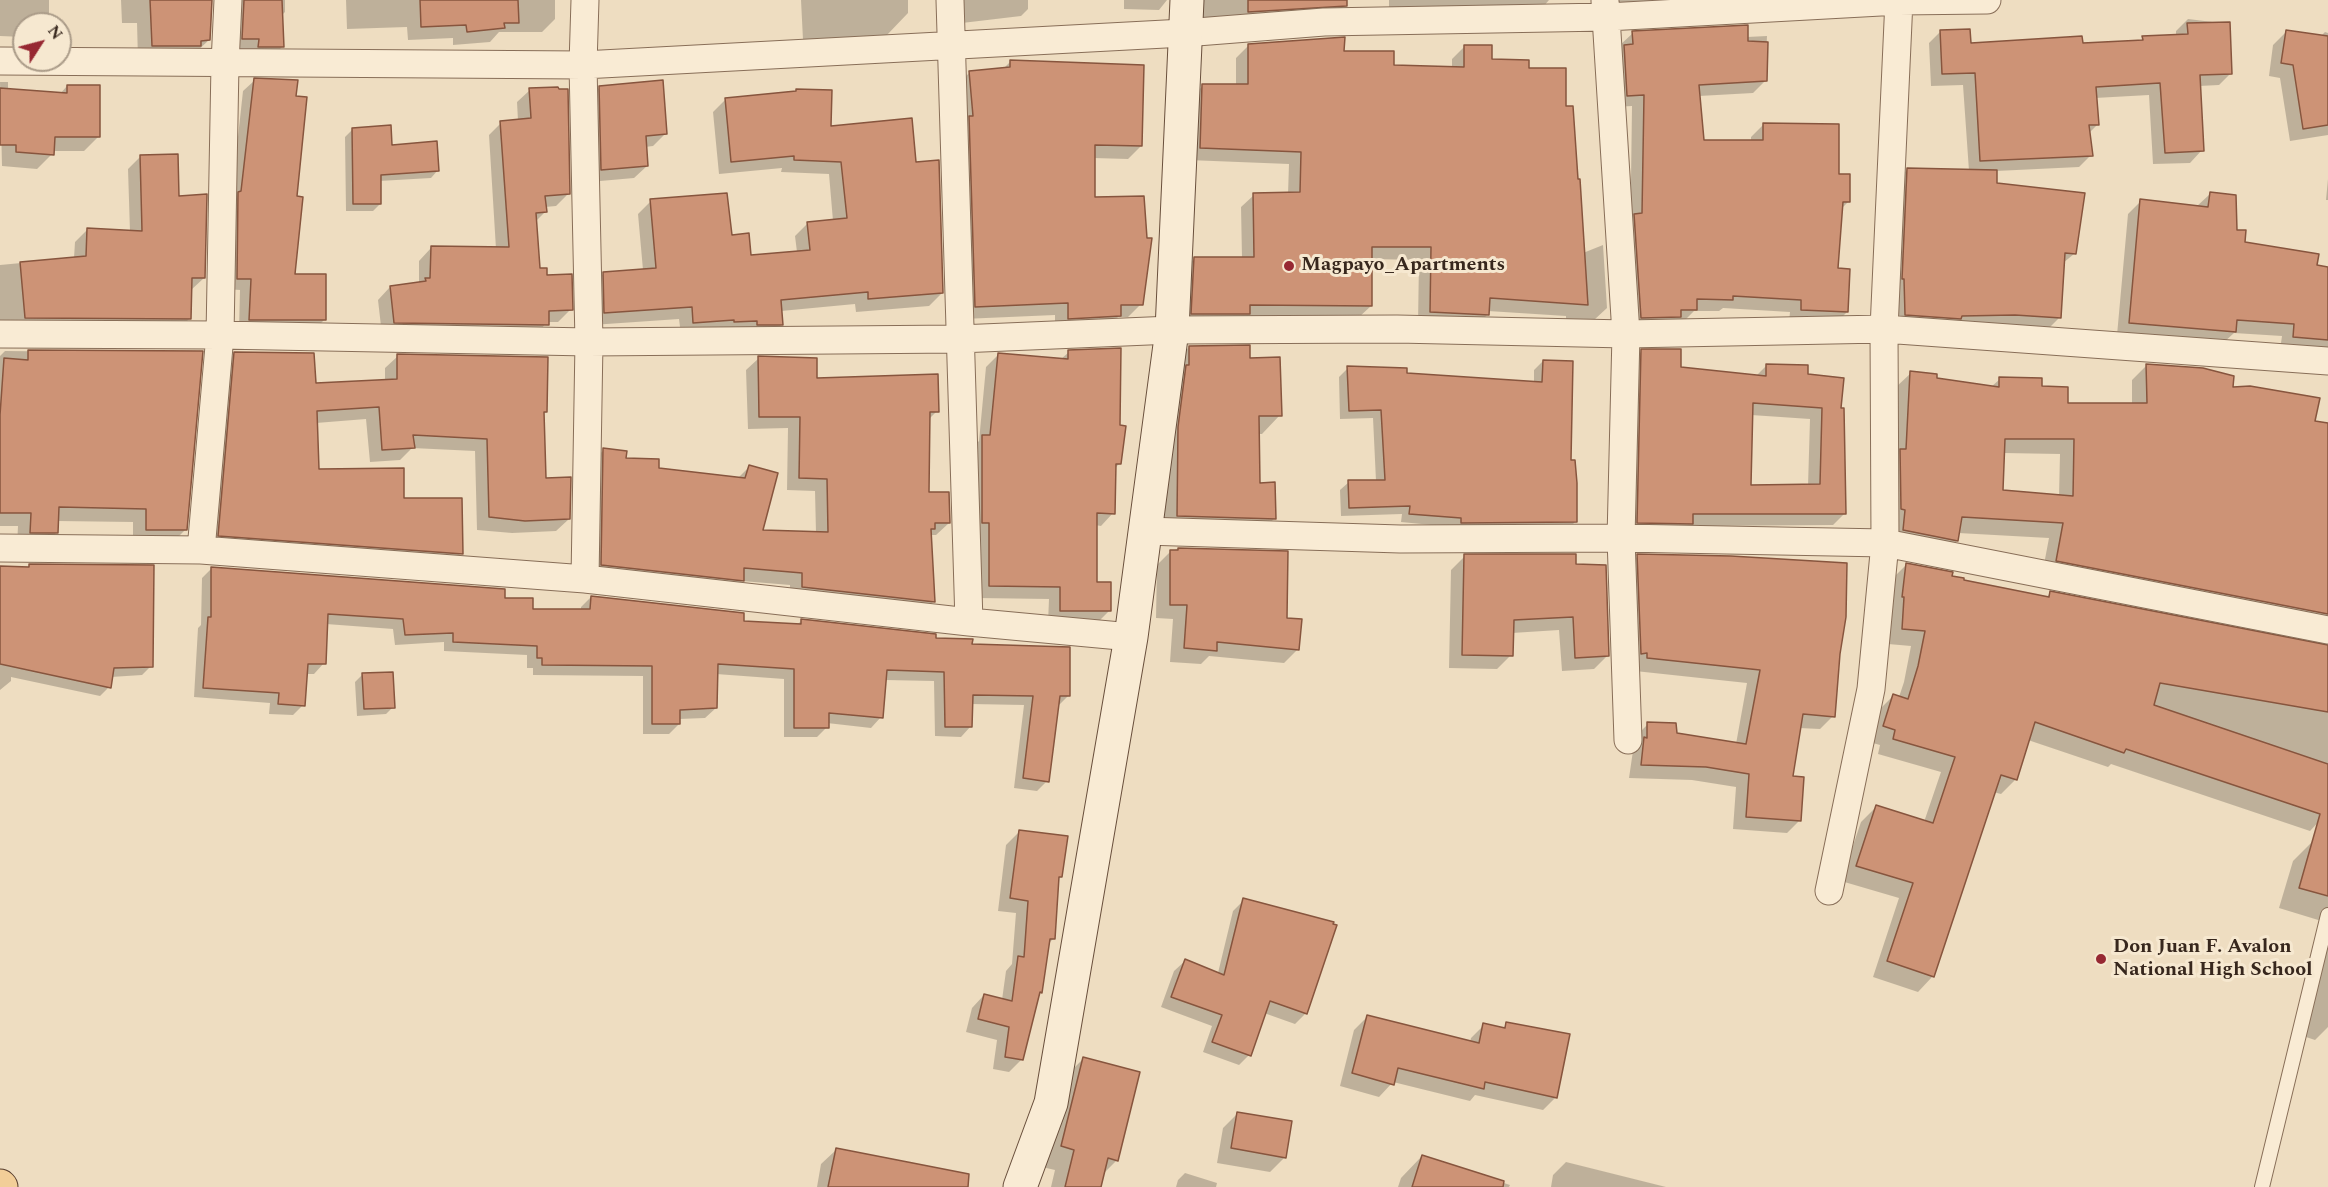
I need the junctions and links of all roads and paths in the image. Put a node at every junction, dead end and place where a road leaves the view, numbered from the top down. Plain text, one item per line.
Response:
1 (228, 0) edge
2 (585, 0) edge
3 (950, 0) edge
4 (1187, 0) edge
5 (1987, 0) edge
6 (1899, 1) edge
7 (1606, 9) edge
8 (1184, 33) junction
9 (953, 45) junction
10 (0, 61) edge
11 (225, 64) junction
12 (582, 65) junction
13 (1884, 329) junction
14 (1172, 330) junction
15 (0, 334) edge
16 (1626, 334) junction
17 (220, 335) junction
18 (959, 339) junction
19 (589, 342) junction
20 (2328, 361) edge
21 (1145, 531) junction
22 (1621, 538) junction
23 (1885, 543) junction
24 (0, 548) edge
25 (201, 550) junction
26 (585, 579) junction
27 (969, 622) junction
28 (2328, 630) edge
29 (1131, 637) junction
30 (1628, 740) dead end
31 (1829, 891) dead end
32 (2328, 915) edge
33 (1020, 1187) edge
34 (2262, 1187) edge

1 - 11 street
2 - 12 street
3 - 9 street
4 - 8 street
5 - 6 street
6 - 7 street
6 - 13 street
7 - 8 street
7 - 16 street
8 - 9 street
8 - 14 street
9 - 12 street
9 - 18 street
10 - 11 street
11 - 12 street
11 - 17 street
12 - 19 street
13 - 16 street
13 - 20 street
13 - 23 street
14 - 16 street
14 - 18 street
14 - 21 street
15 - 17 street
16 - 22 street
17 - 19 street
17 - 25 street
18 - 19 street
18 - 27 street
19 - 26 street
21 - 22 street
21 - 29 street
22 - 23 street
22 - 30 street
23 - 28 street
23 - 31 street
24 - 25 street
25 - 26 street
26 - 27 street
27 - 29 street
29 - 33 street
32 - 34 lane

